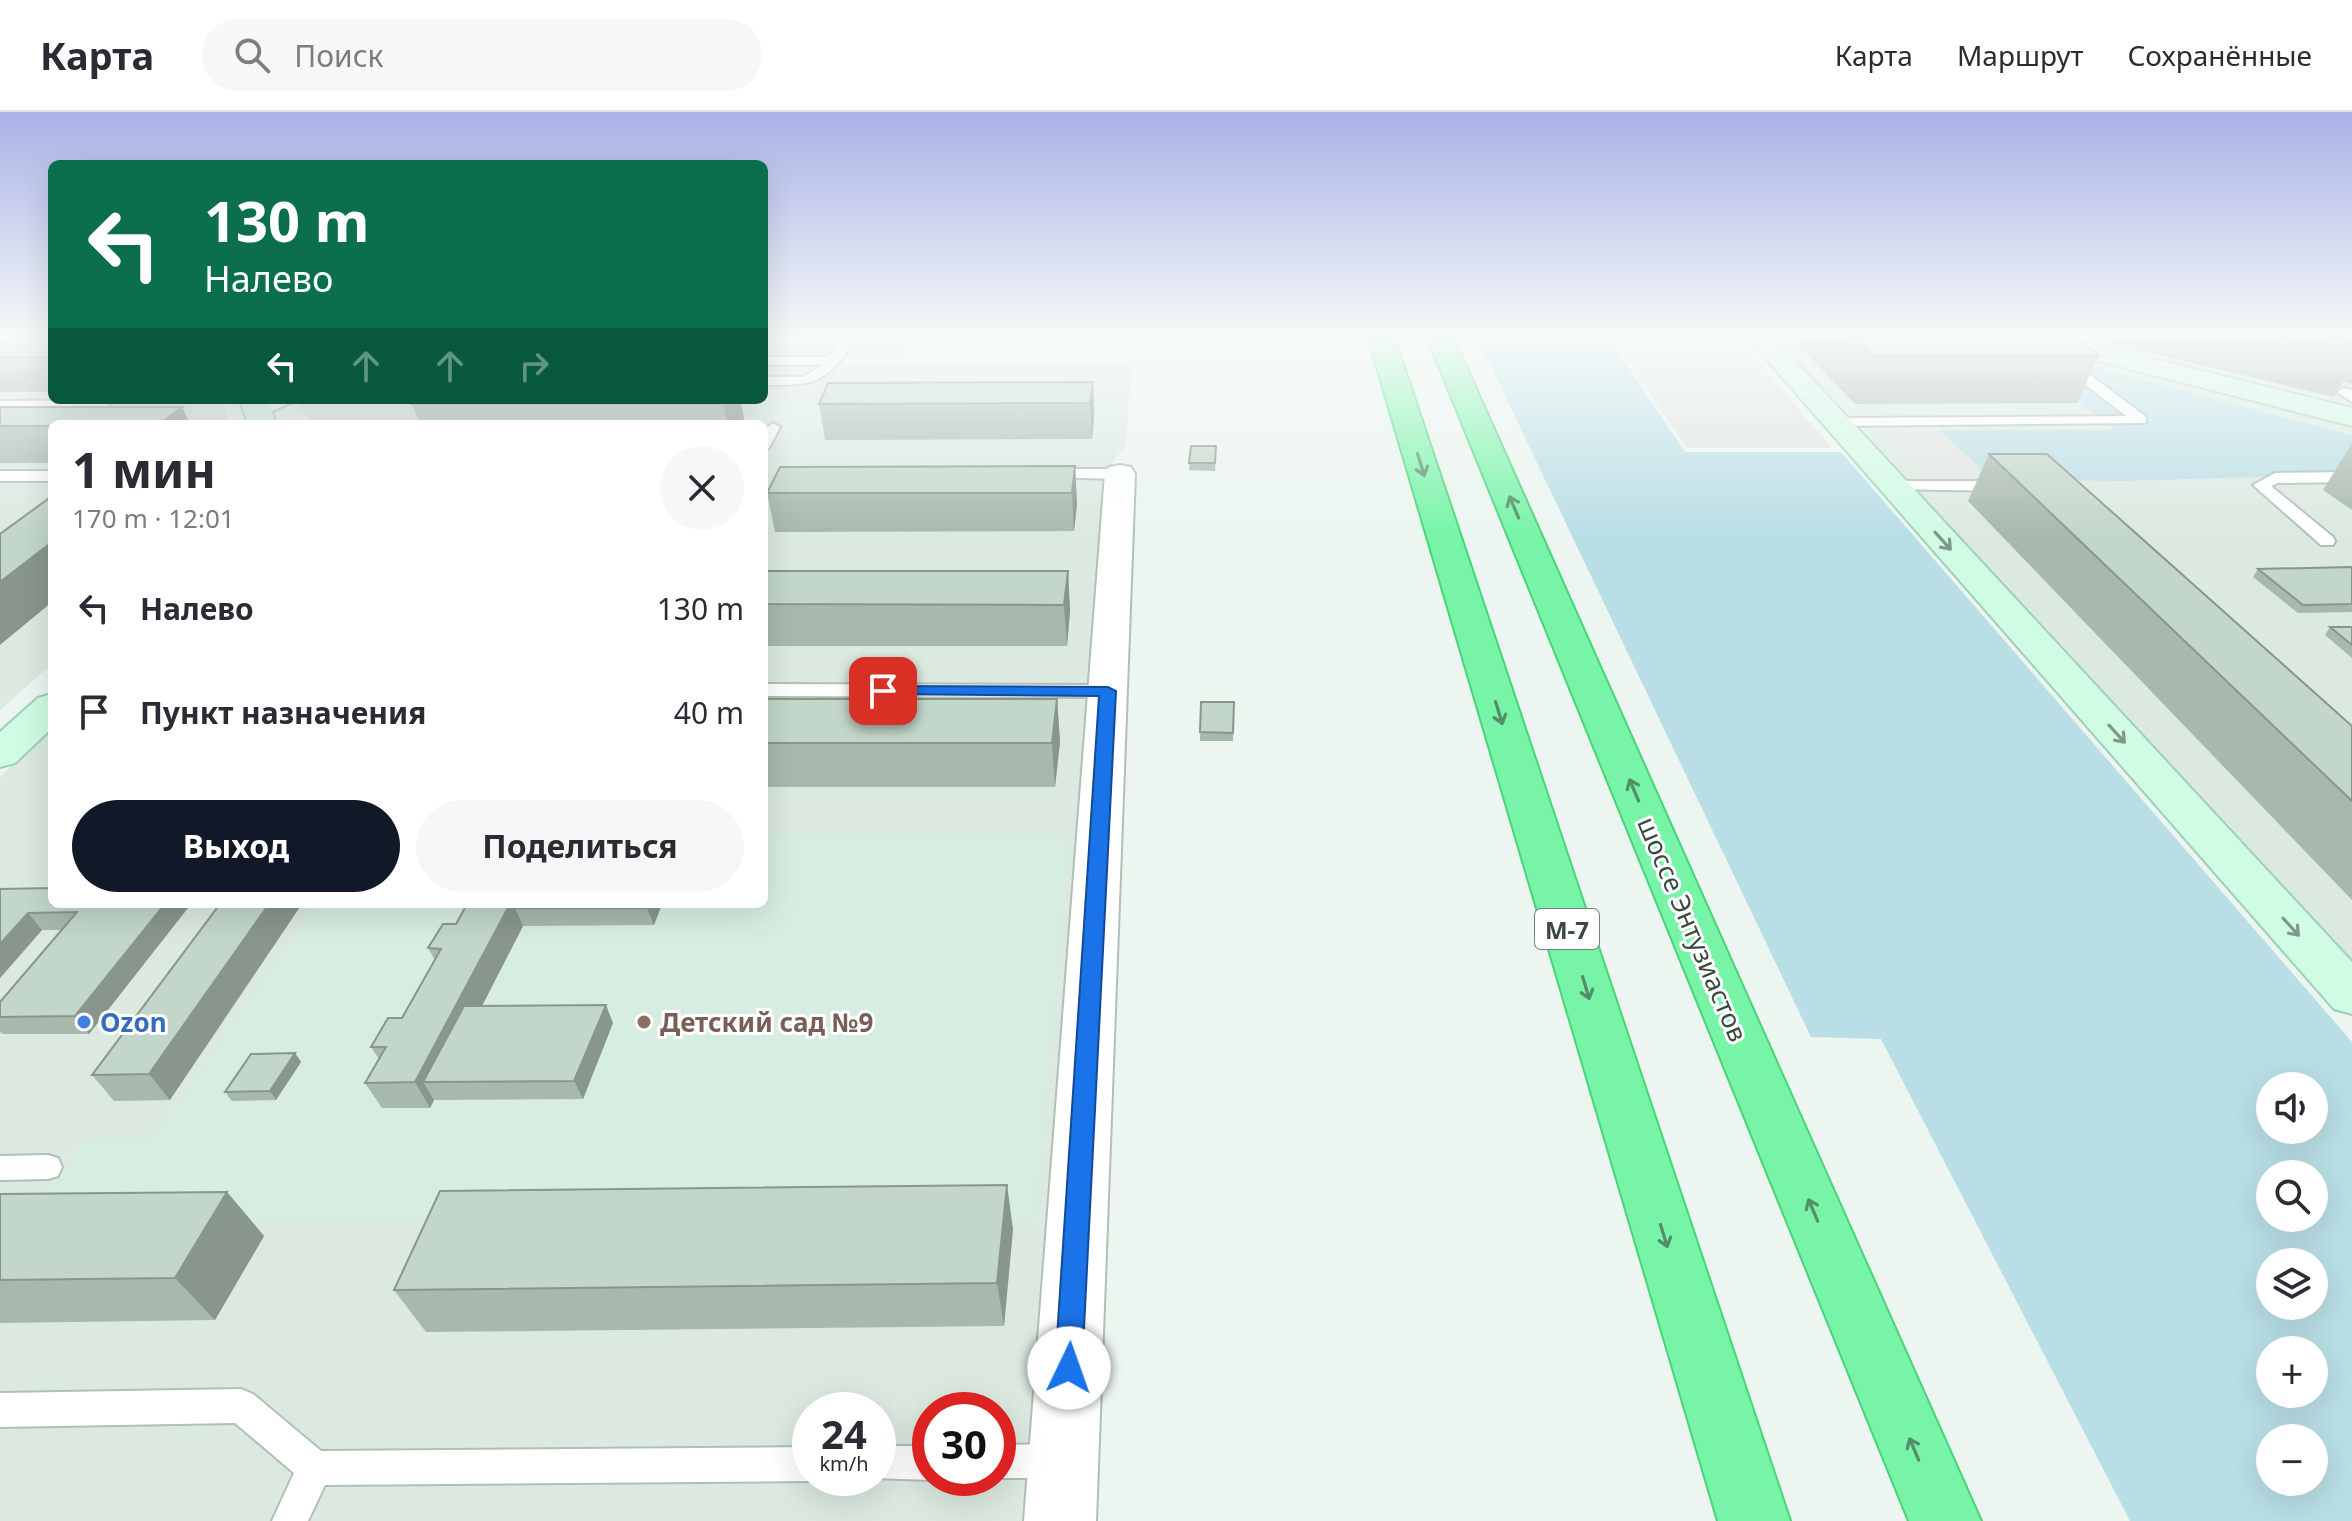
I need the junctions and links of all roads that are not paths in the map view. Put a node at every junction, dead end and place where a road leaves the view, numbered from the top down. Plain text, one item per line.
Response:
1 (1402, 403) edge
2 (1468, 403) edge
3 (1819, 403) edge
4 (2118, 403) edge
5 (104, 404) edge
6 (280, 404) edge
7 (0, 405) edge
8 (259, 412) edge
9 (1836, 422) junction
10 (773, 427) dead end
11 (768, 437) edge
12 (1029, 473) edge
13 (1120, 474) joint
14 (0, 476) edge
15 (48, 476) edge
16 (2352, 477) edge
17 (1894, 486) junction
18 (2019, 486) edge
19 (2327, 541) dead end
20 (768, 690) edge
21 (1108, 691) junction
22 (48, 710) edge
23 (0, 754) edge
24 (2352, 995) edge
25 (48, 1167) dead end
26 (0, 1168) edge
27 (0, 1410) edge
28 (1063, 1461) junction
29 (1016, 1462) edge
30 (792, 1464) edge
31 (315, 1468) junction
32 (290, 1521) edge
33 (1060, 1521) edge
34 (1754, 1521) edge
35 (1945, 1521) edge

1 -> 34 highway, М-7
35 -> 2 highway, шоссе Энтузиастов
3 - 9 street
4 - 9 lane
5 - 7 lane
6 - 8 lane
9 - 17 street
10 - 11 lane
12 - 13 lane
13 - 21 street
14 - 15 lane
16 - 19 lane
17 - 18 lane
17 -> 24 street
20 - 21 lane
21 - 28 street
22 - 23 street
25 - 26 lane
27 - 31 lane
28 - 29 lane
28 - 33 street
30 - 31 lane
31 - 32 lane

